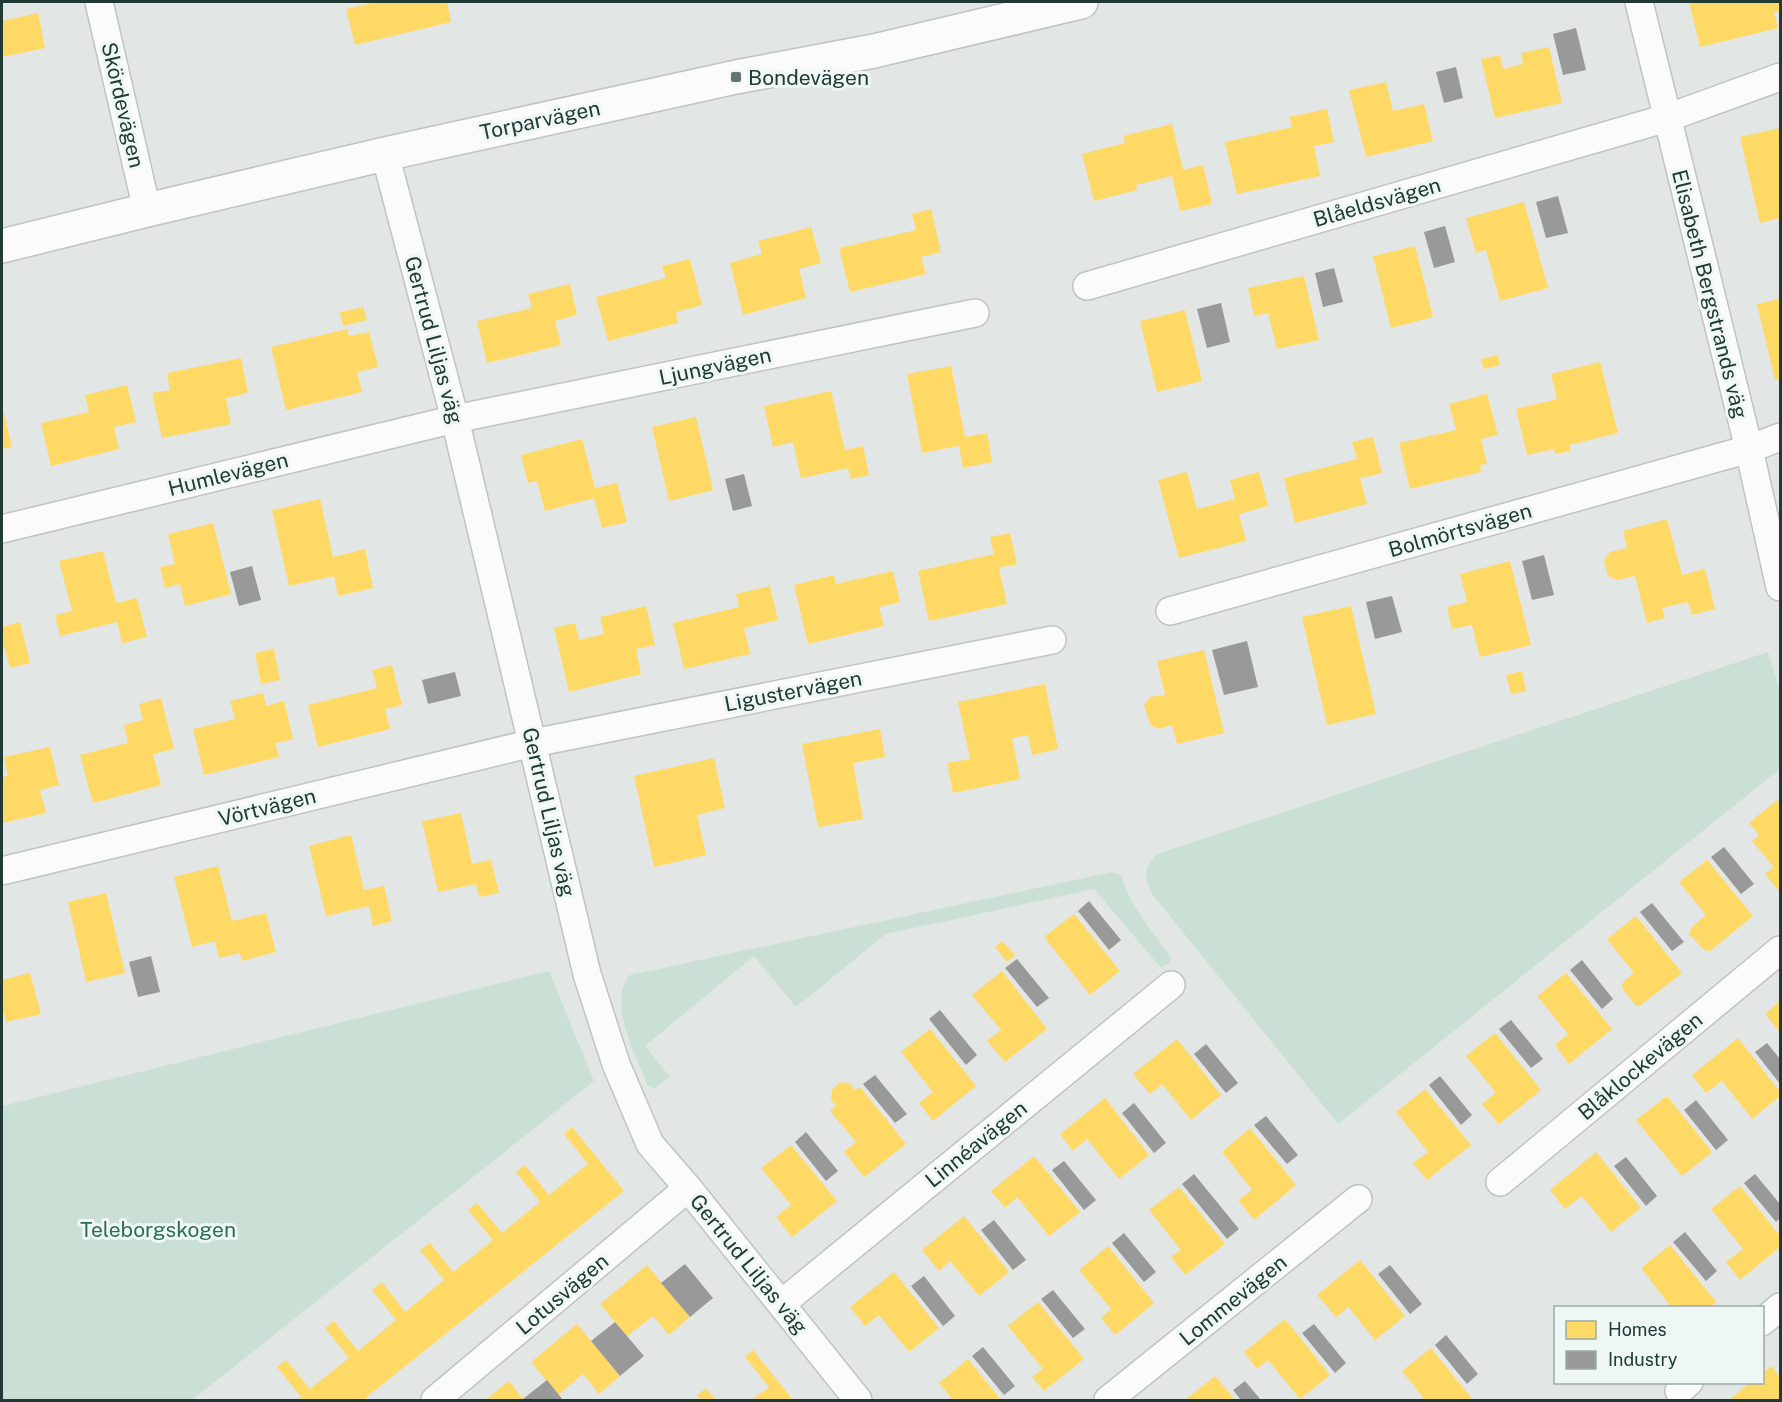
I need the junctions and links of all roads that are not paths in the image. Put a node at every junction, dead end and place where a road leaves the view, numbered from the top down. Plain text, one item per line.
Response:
1 (99, 2) edge
2 (1081, 2) edge
3 (1639, 2) edge
4 (1780, 77) edge
5 (1666, 118) junction
6 (385, 154) junction
7 (147, 210) junction
8 (2, 246) edge
9 (1087, 286) dead end
10 (975, 313) dead end
11 (455, 419) junction
12 (1780, 437) edge
13 (1749, 449) junction
14 (2, 529) edge
15 (1780, 587) edge
16 (1170, 611) dead end
17 (1052, 640) dead end
18 (533, 743) junction
19 (2, 871) edge
20 (1780, 950) edge
21 (1171, 985) dead end
22 (1500, 1182) dead end
23 (688, 1188) junction
24 (1358, 1199) dead end
25 (781, 1304) junction
26 (1780, 1307) edge
27 (1764, 1320) edge
28 (435, 1401) edge
29 (858, 1401) edge
30 (1108, 1401) edge

1 - 7 street, Skördevägen
2 - 6 street, Torparvägen
3 - 5 street, Elisabeth Bergstrands väg
4 - 5 street, Blåeldsvägen
5 - 9 street, Blåeldsvägen
5 - 13 street, Elisabeth Bergstrands väg
6 - 7 street, Torparvägen
6 - 11 street, Gertrud Liljas väg
7 - 8 street, Torparvägen
10 - 11 street, Ljungvägen
11 - 14 street, Humlevägen
11 - 18 street, Gertrud Liljas väg
12 - 13 street, Bolmörtsvägen
13 - 15 street, Elisabeth Bergstrands väg
13 - 16 street, Bolmörtsvägen
17 - 18 street, Ligustervägen
18 - 19 street, Vörtvägen
18 - 23 street, Gertrud Liljas väg
20 - 22 street, Blåklockevägen
21 - 25 street, Linnéavägen
23 - 25 street, Gertrud Liljas väg
23 - 28 street, Lotusvägen
24 - 30 street, Lommevägen
25 - 29 street, Gertrud Liljas väg
26 - 27 street

